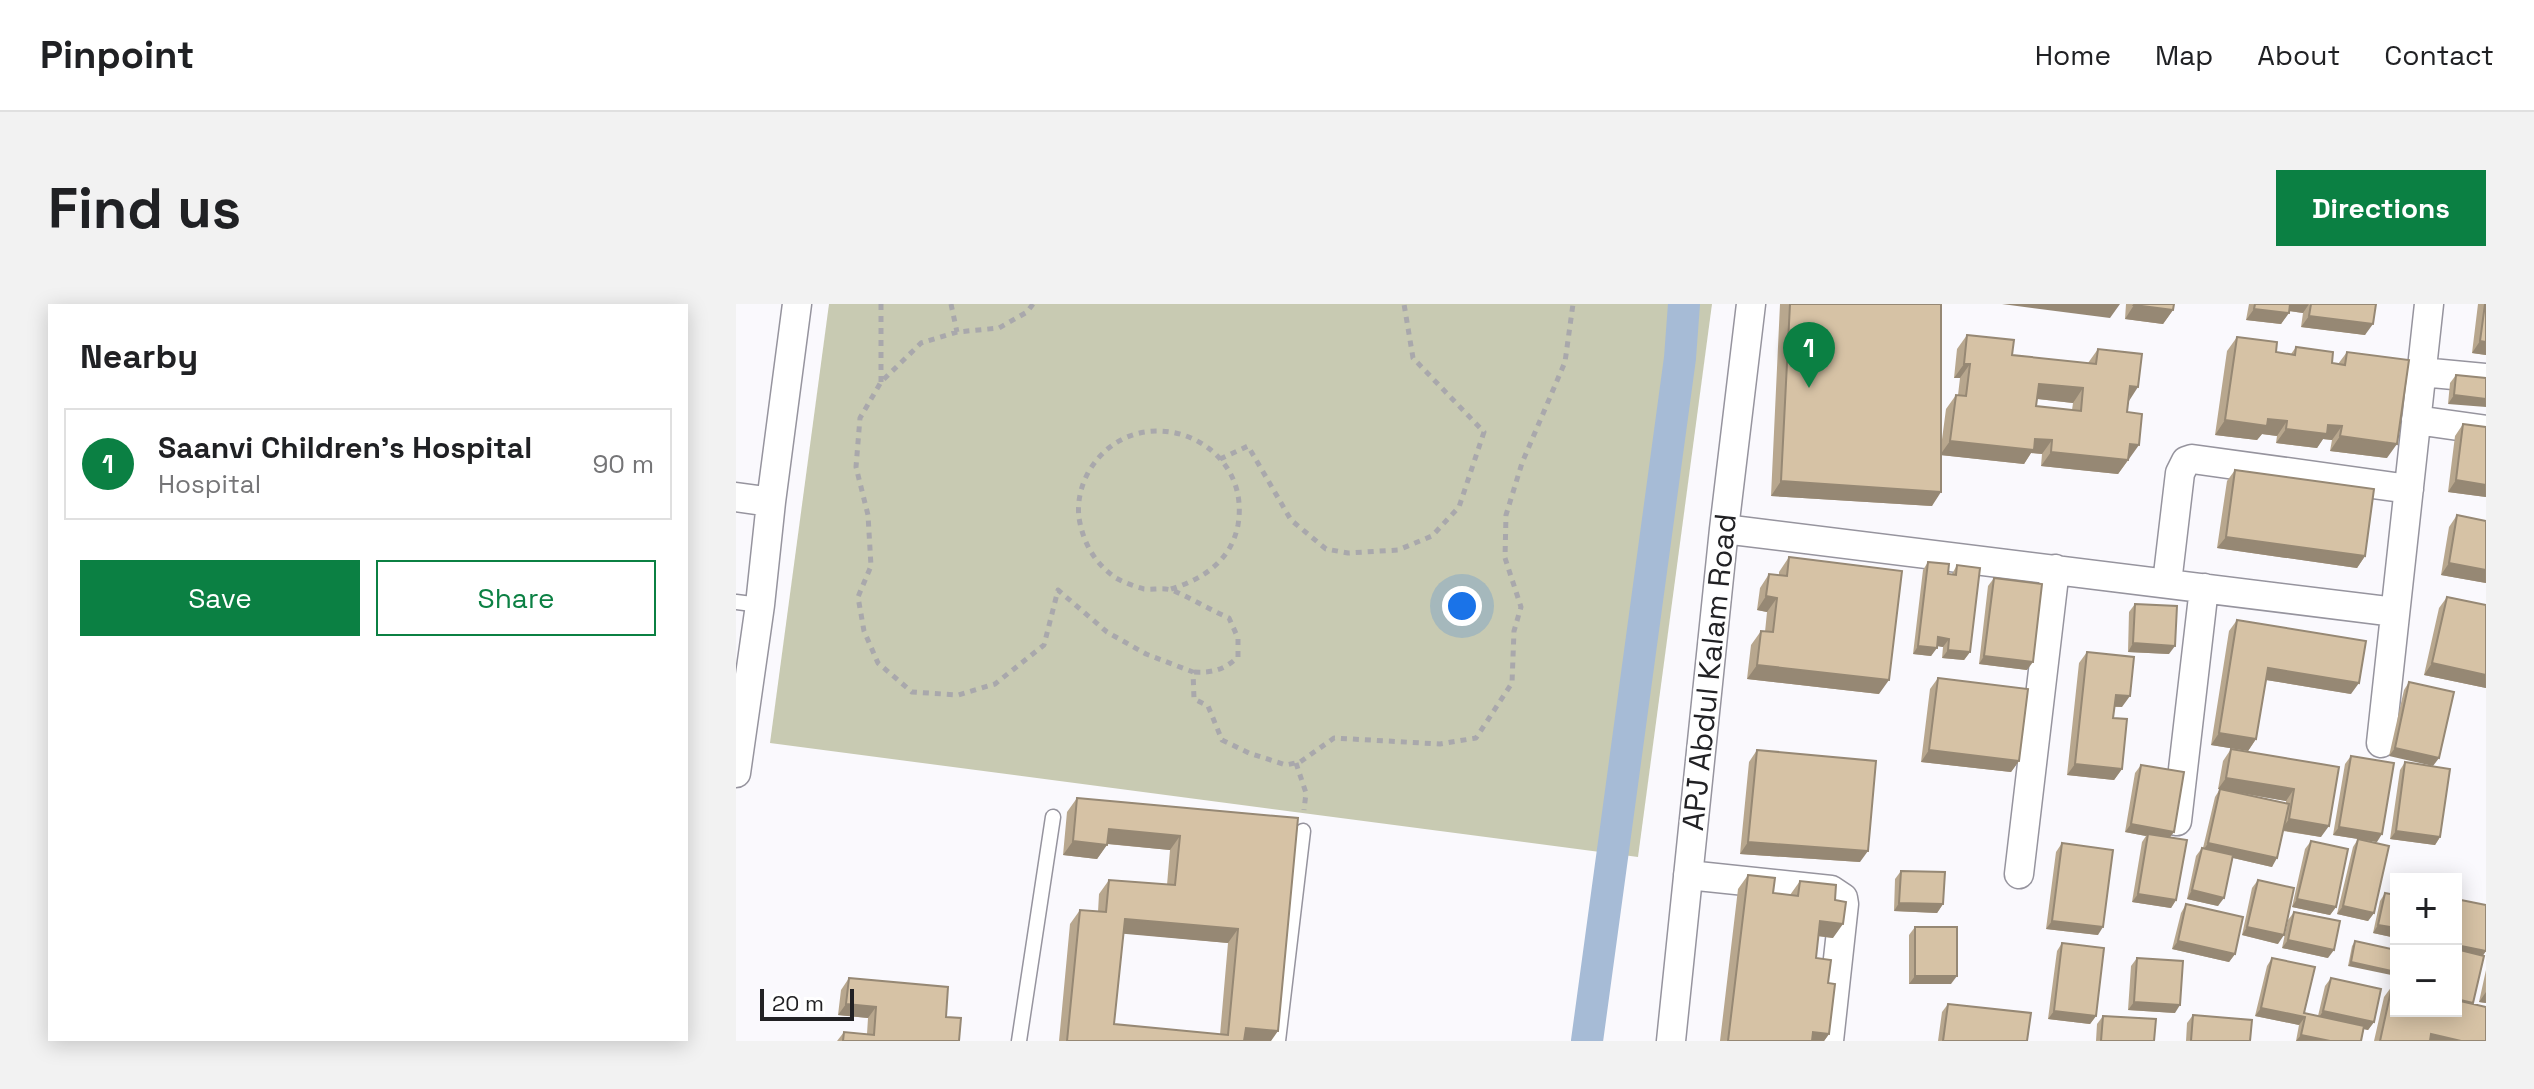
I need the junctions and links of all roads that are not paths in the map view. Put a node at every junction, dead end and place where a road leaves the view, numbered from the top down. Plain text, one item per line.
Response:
1 (797, 304) edge
2 (1751, 304) edge
3 (2429, 304) edge
4 (2421, 372) junction
5 (2486, 378) edge
6 (2416, 420) junction
7 (2486, 430) edge
8 (2409, 489) junction
9 (736, 497) edge
10 (771, 502) junction
11 (1724, 529) junction
12 (2055, 569) junction
13 (2167, 583) junction
14 (2204, 588) junction
15 (748, 604) edge
16 (2395, 612) junction
17 (739, 726) edge
18 (2381, 743) dead end
19 (736, 773) edge
20 (1053, 817) dead end
21 (2177, 821) edge
22 (1303, 831) road end
23 (2019, 874) dead end
24 (1688, 875) junction
25 (1019, 1041) edge
26 (1278, 1041) edge
27 (1671, 1041) edge
28 (1829, 1041) edge

1 - 10 street
2 - 11 street, APJ Abdul Kalam Road
3 - 4 street
4 - 5 street
4 - 6 street
6 - 7 street
6 - 8 street
8 - 13 street
8 - 16 street
9 - 10 street
10 - 15 street
11 - 12 street
11 - 24 street, APJ Abdul Kalam Road
12 - 13 street
12 - 23 street
13 - 14 street
14 - 16 street
14 - 21 street
15 - 17 street
16 - 18 street
17 - 19 street
20 - 25 lane
22 - 26 lane
24 - 27 street, APJ Abdul Kalam Road
24 - 28 street

